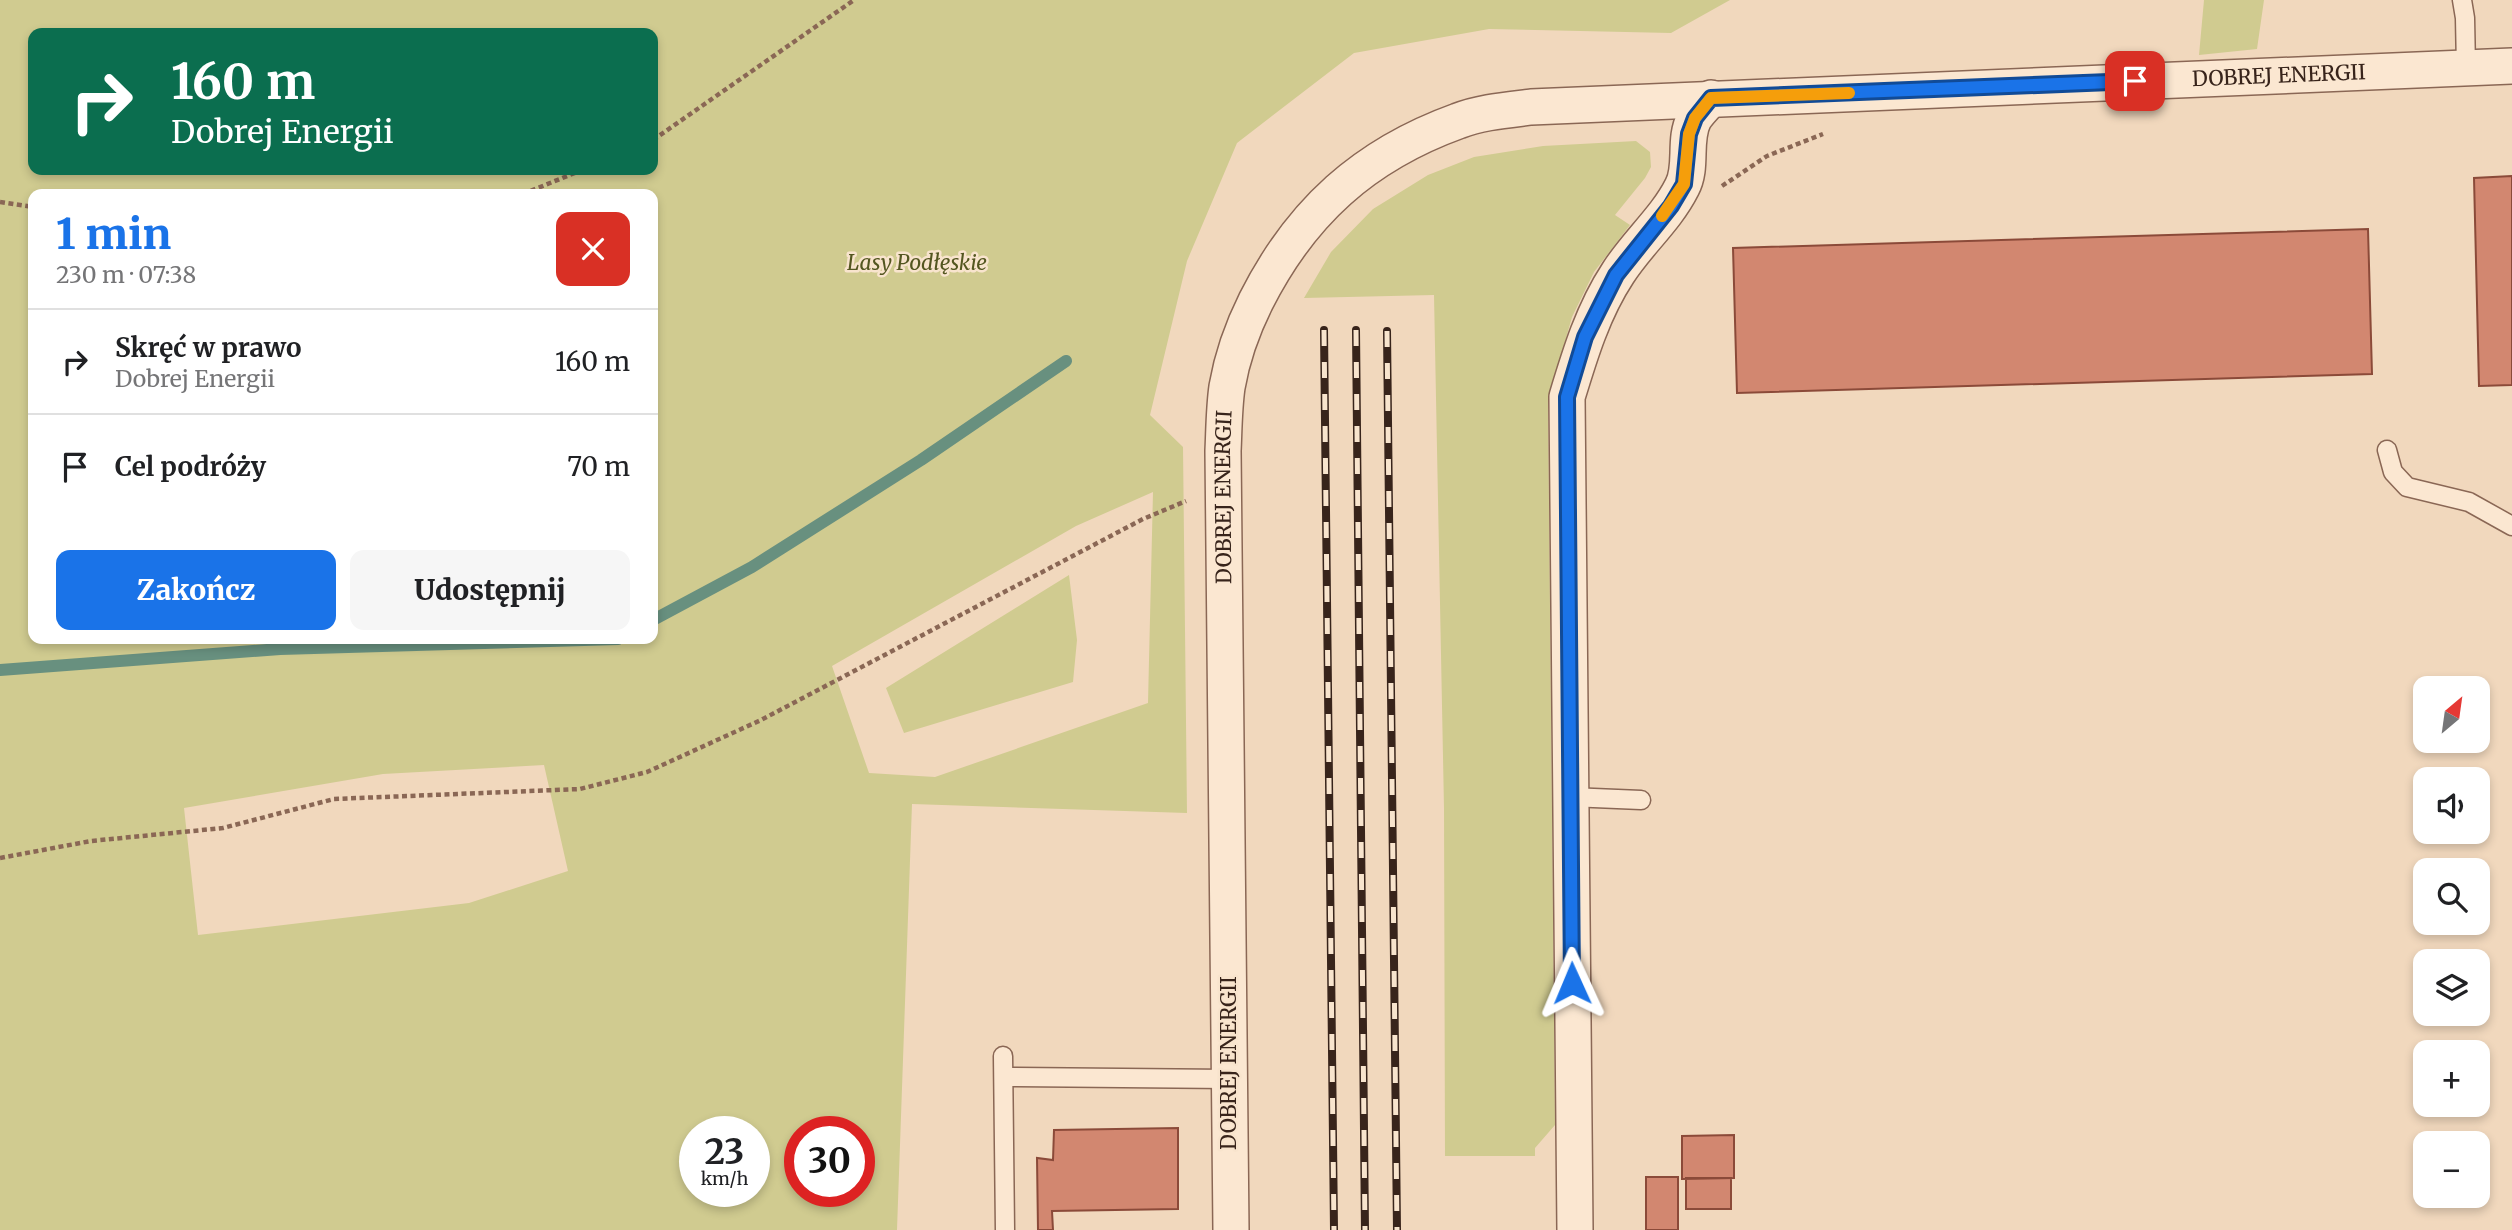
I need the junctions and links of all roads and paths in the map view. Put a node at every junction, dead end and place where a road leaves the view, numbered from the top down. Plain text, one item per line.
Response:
1 (855, 0) edge
2 (2462, 0) edge
3 (2512, 66) edge
4 (2466, 68) junction
5 (1711, 98) junction
6 (1835, 130) dead end
7 (658, 137) edge
8 (570, 175) edge
9 (535, 189) edge
10 (1712, 193) dead end
11 (0, 202) edge
12 (28, 206) edge
13 (2387, 450) dead end
14 (1223, 486) junction
15 (2512, 526) edge
16 (1570, 797) junction
17 (1641, 800) dead end
18 (0, 858) edge
19 (1003, 1056) dead end
20 (1004, 1077) junction
21 (1229, 1079) junction
22 (1005, 1230) edge
23 (1231, 1230) edge
24 (1575, 1230) edge

1 - 7 path
2 - 4 lane
3 - 4 street, DOBREJ ENERGII
4 - 5 street, DOBREJ ENERGII
5 - 14 street, DOBREJ ENERGII
5 - 16 street
6 - 10 path
8 - 9 path
11 - 12 path
13 - 15 lane
14 - 18 path
14 - 21 street, DOBREJ ENERGII
16 - 17 lane
16 - 24 street
19 - 20 lane
20 - 21 lane
20 - 22 lane
21 - 23 street, DOBREJ ENERGII

